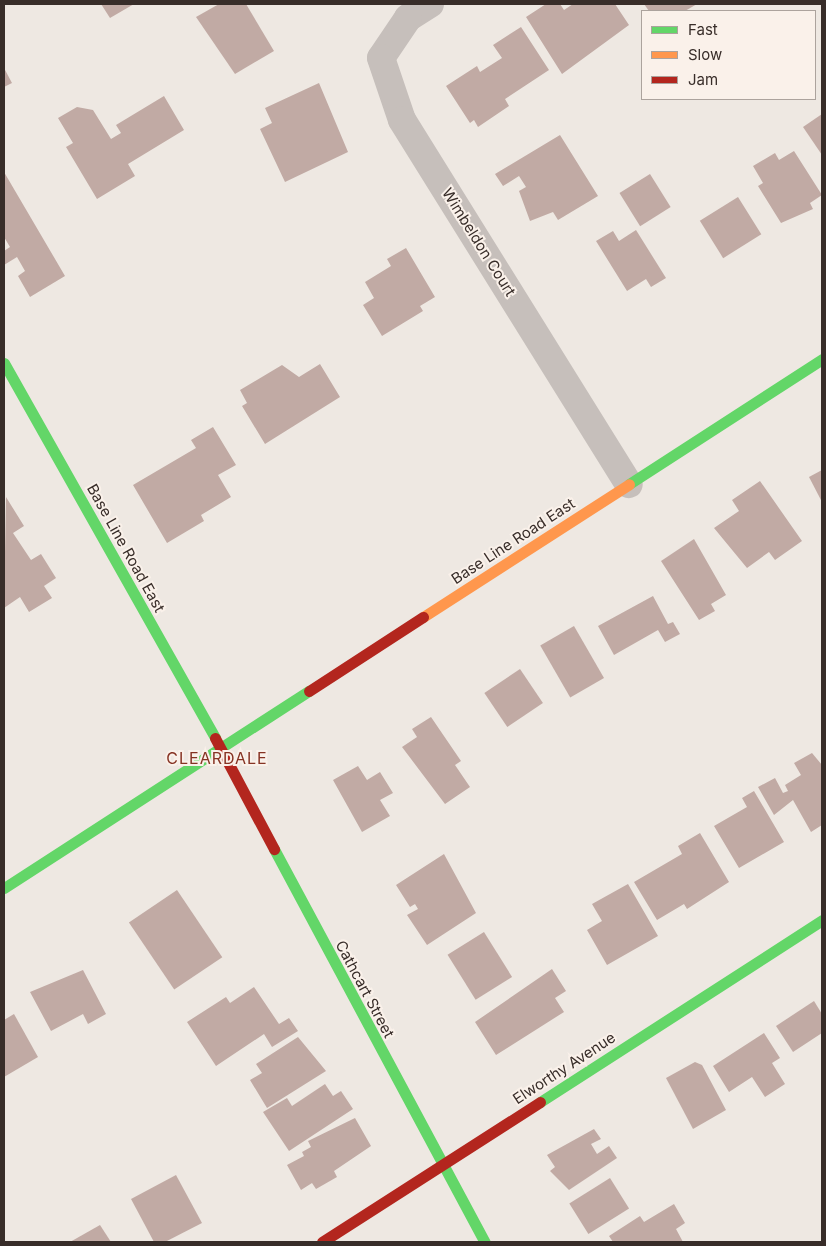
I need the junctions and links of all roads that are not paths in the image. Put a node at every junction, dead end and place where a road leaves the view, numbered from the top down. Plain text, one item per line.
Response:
1 (430, 4) edge
2 (822, 359) edge
3 (4, 363) edge
4 (629, 484) junction
5 (220, 748) junction
6 (4, 888) edge
7 (822, 920) edge
8 (442, 1165) junction
9 (322, 1242) edge
10 (485, 1242) edge

1 - 4 street, Wimbeldon Court
2 - 4 street, Base Line Road East
3 - 5 street, Base Line Road East
4 - 5 street, Base Line Road East
5 - 6 street, Base Line Road East
5 - 8 street, Cathcart Street
7 - 8 street, Elworthy Avenue
8 - 9 street, Elworthy Avenue
8 - 10 street, Cathcart Street

